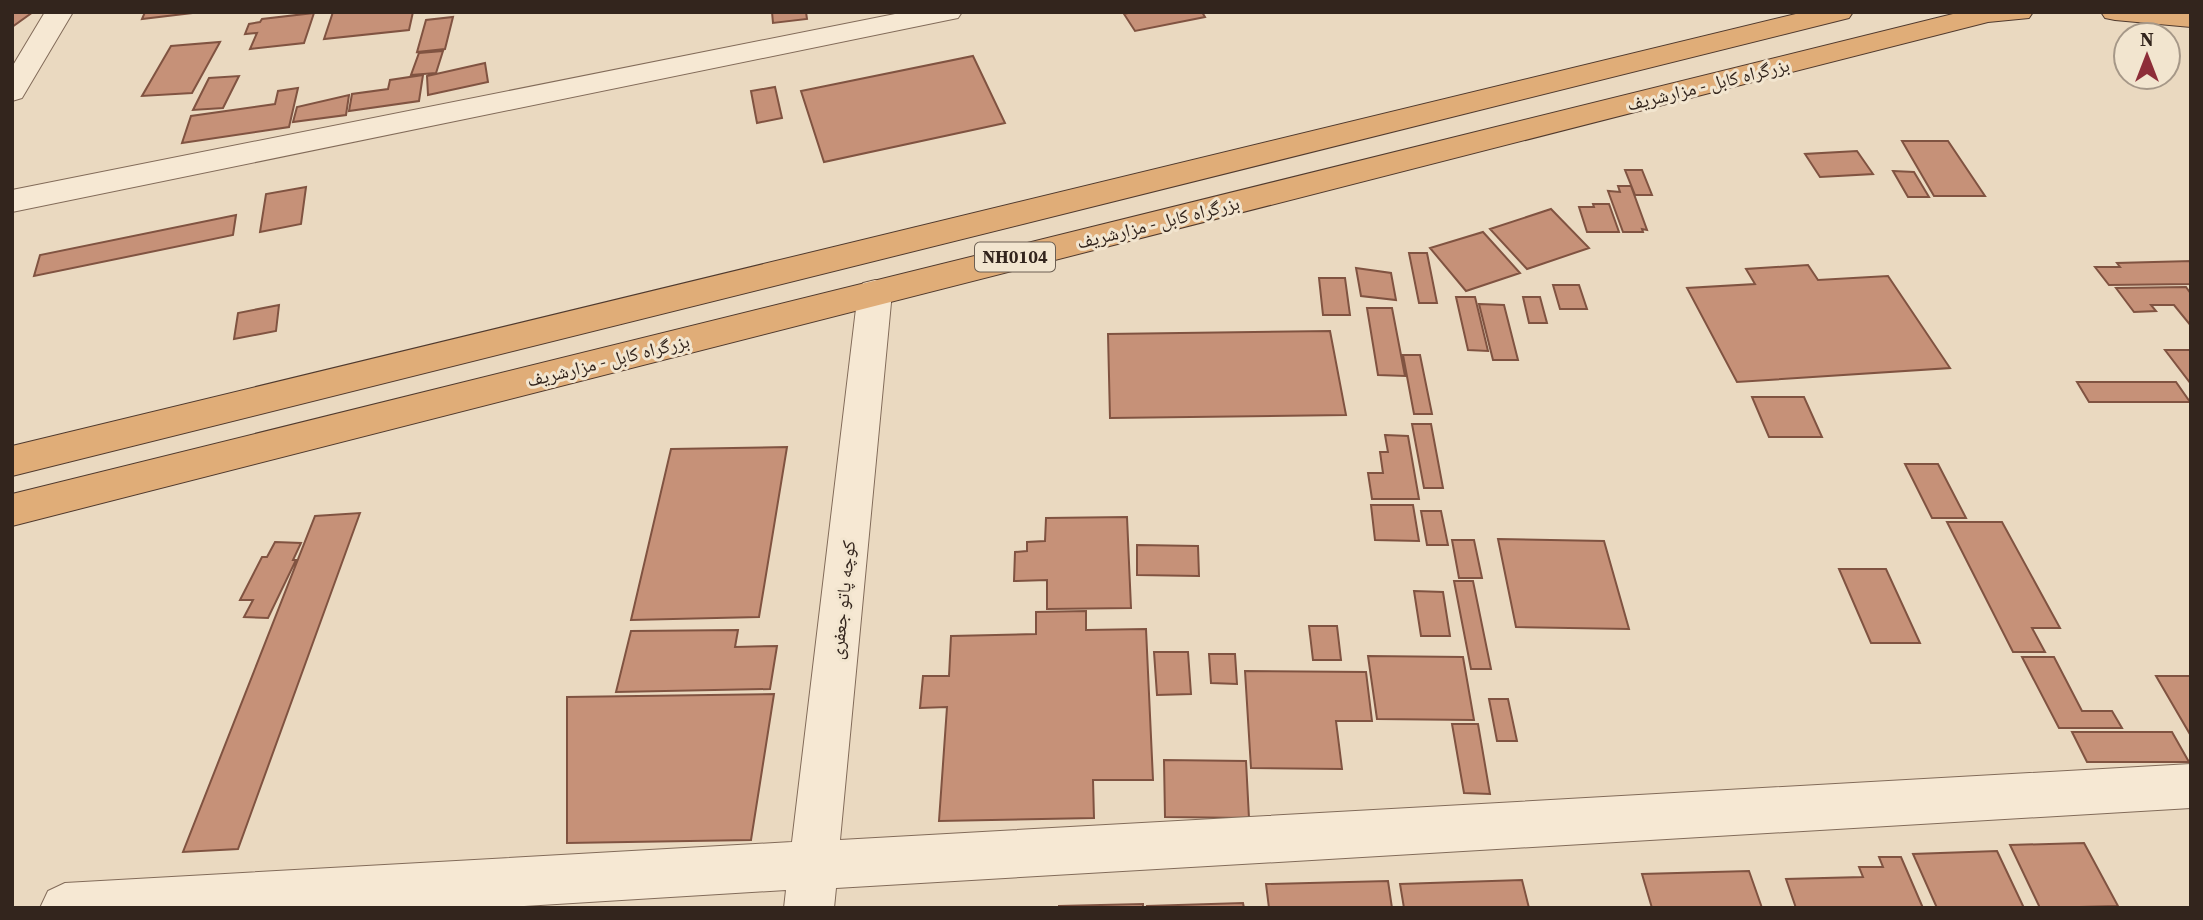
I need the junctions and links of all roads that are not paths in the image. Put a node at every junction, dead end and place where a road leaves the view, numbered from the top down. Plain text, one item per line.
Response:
1 (59, 12) edge
2 (948, 12) edge
3 (1839, 12) edge
4 (2019, 12) edge
5 (2115, 12) edge
6 (2191, 19) edge
7 (14, 85) edge
8 (12, 201) edge
9 (875, 292) junction
10 (12, 461) edge
11 (12, 510) edge
12 (2191, 786) edge
13 (811, 885) edge
14 (65, 908) edge

1 - 7 street
2 - 8 street
3 - 10 highway, بزرگراه کابل - مزارشریف / NH0104
4 - 9 highway, بزرگراه کابل - مزارشریف / NH0104
5 - 6 highway
9 - 11 highway, بزرگراه کابل - مزارشریف / NH0104
9 - 13 street, کوچه پاتو جعفری
12 - 13 street
13 - 14 street

